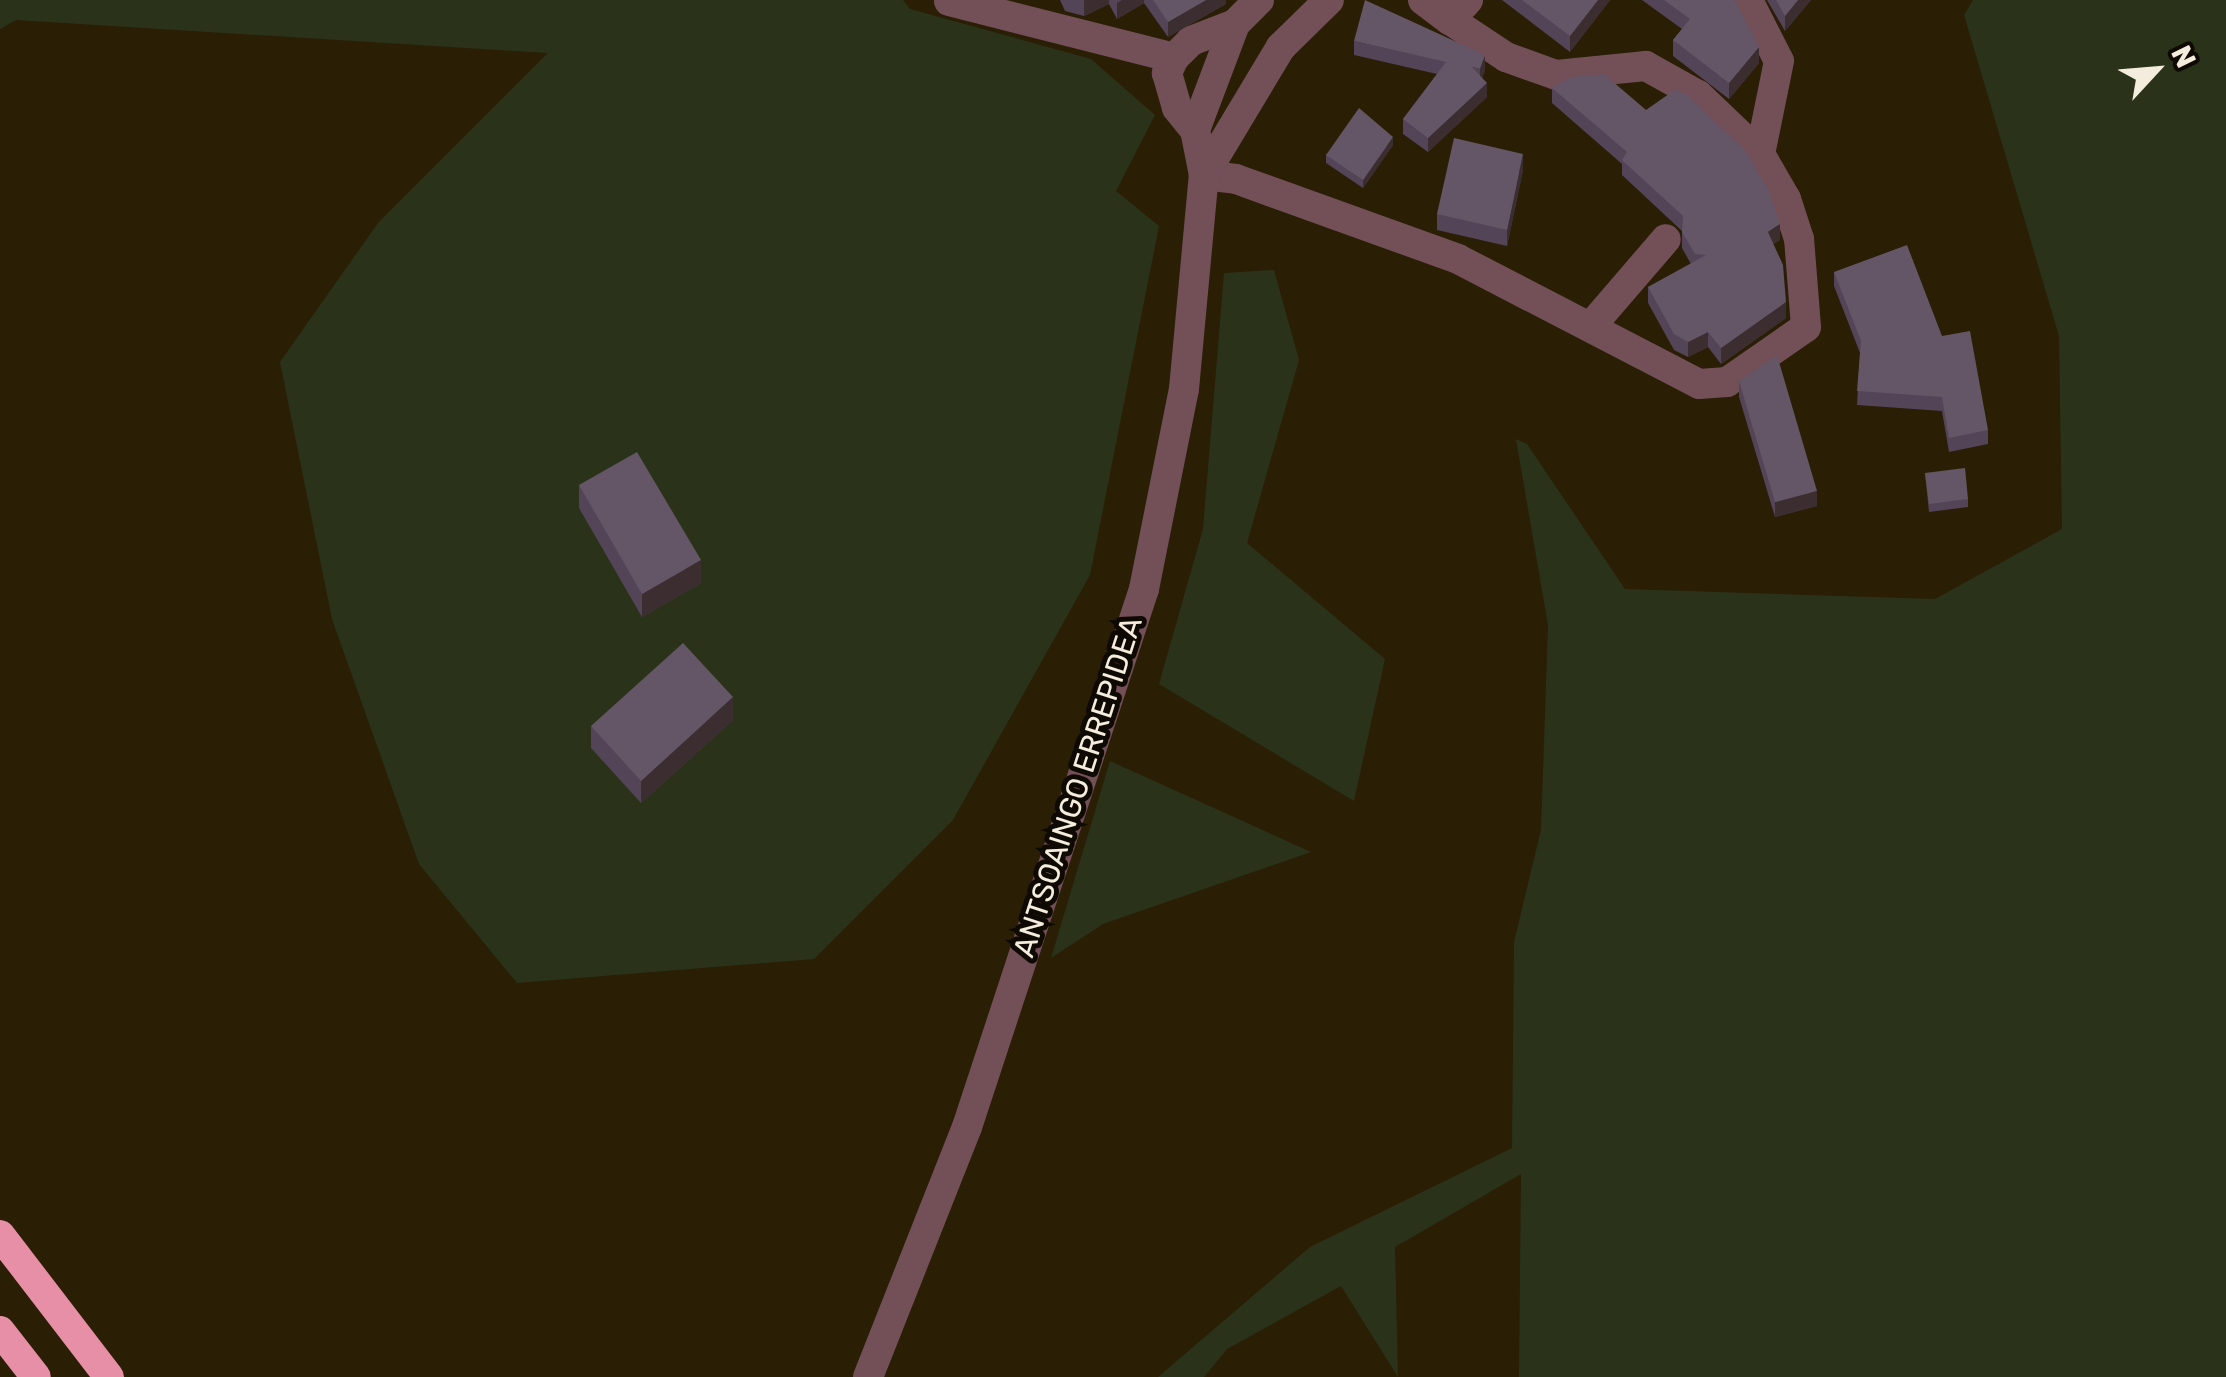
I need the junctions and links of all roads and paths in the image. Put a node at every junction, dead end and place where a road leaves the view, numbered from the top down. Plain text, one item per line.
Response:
1 (1260, 0) edge
2 (1329, 0) edge
3 (1424, 0) edge
4 (1748, 0) edge
5 (948, 2) edge
6 (1459, 10) edge
7 (1235, 24) junction
8 (1174, 58) junction
9 (1195, 130) junction
10 (1760, 154) junction
11 (1204, 175) junction
12 (1666, 239) dead end
13 (1592, 325) junction
14 (0, 1235) edge
15 (0, 1331) edge
16 (36, 1377) edge
17 (109, 1377) edge
18 (868, 1377) edge

1 - 7 street
2 - 11 street
3 - 6 street
4 - 10 street
5 - 8 street
6 - 10 street
7 - 8 street
7 - 9 street
8 - 9 street
9 - 11 street
10 - 13 street
11 - 13 street
11 - 18 street, ANTSOAINGO ERREPIDEA
12 - 13 street
14 - 17 highway
15 - 16 highway

